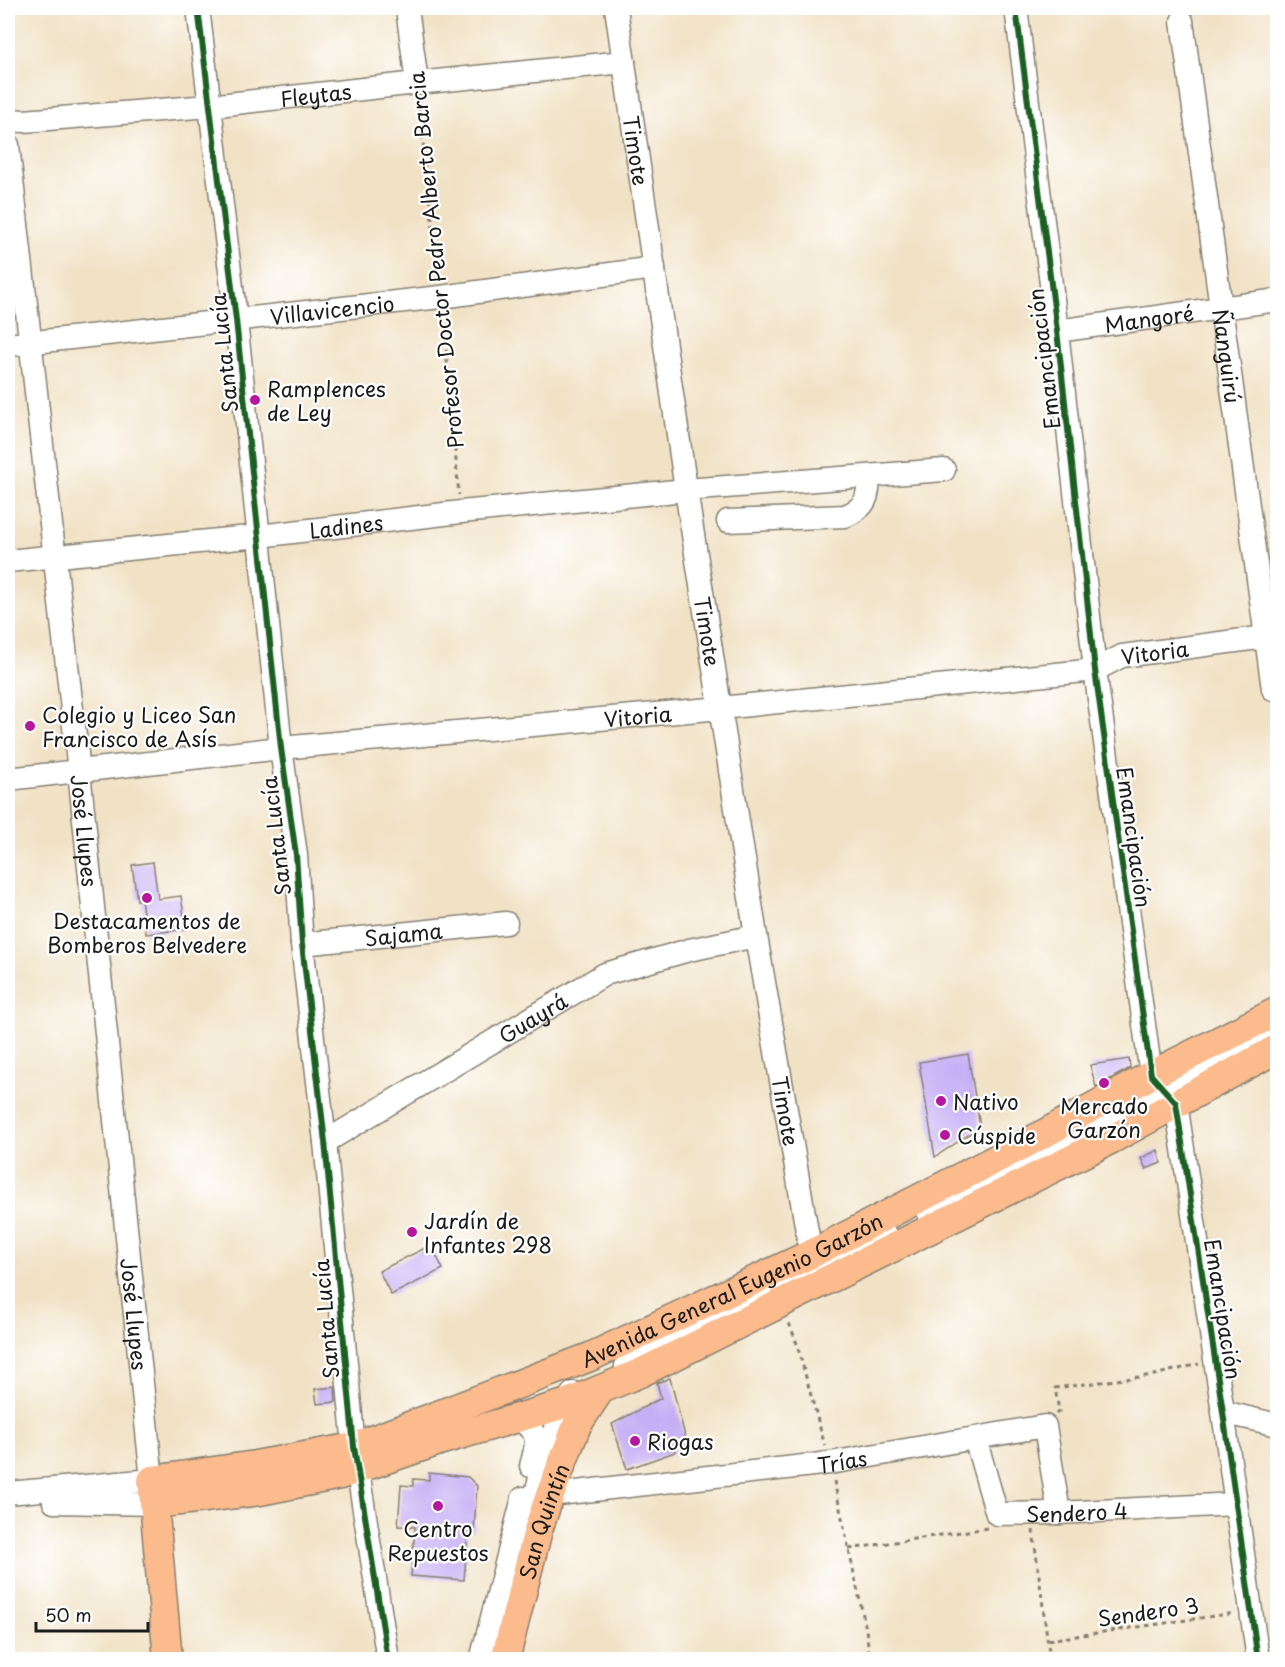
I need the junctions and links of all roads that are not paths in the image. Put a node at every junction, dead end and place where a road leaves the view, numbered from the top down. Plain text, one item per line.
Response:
1 (198, 8) edge
2 (407, 8) edge
3 (616, 8) edge
4 (1016, 8) edge
5 (1182, 21) dead end
6 (624, 62) junction
7 (417, 83) junction
8 (209, 106) junction
9 (8, 120) edge
10 (8, 145) edge
11 (654, 268) junction
12 (1278, 300) edge
13 (1221, 309) junction
14 (236, 320) junction
15 (1057, 331) junction
16 (30, 342) junction
17 (8, 345) edge
18 (944, 470) dead end
19 (870, 476) junction
20 (686, 490) junction
21 (728, 521) dead end
22 (259, 536) junction
23 (55, 556) junction
24 (8, 561) edge
25 (1266, 637) junction
26 (1095, 670) junction
27 (1273, 689) dead end
28 (720, 708) junction
29 (281, 748) junction
30 (79, 771) junction
31 (8, 779) edge
32 (506, 923) dead end
33 (756, 936) junction
34 (302, 944) junction
35 (1278, 1011) edge
36 (1278, 1030) edge
37 (1278, 1048) edge
38 (1164, 1089) junction
39 (325, 1142) junction
40 (811, 1254) junction
41 (655, 1348) junction
42 (600, 1390) junction
43 (1223, 1412) junction
44 (560, 1413) junction
45 (516, 1418) junction
46 (1278, 1425) edge
47 (975, 1438) junction
48 (355, 1459) junction
49 (154, 1492) junction
50 (8, 1493) edge
51 (550, 1495) junction
52 (8, 1504) edge
53 (1236, 1504) junction
54 (1059, 1513) junction
55 (168, 1659) edge
56 (388, 1659) edge
57 (481, 1659) edge
58 (493, 1659) edge
59 (505, 1659) edge
60 (1258, 1659) edge

1 - 8 street, Santa Lucía
2 - 7 street, Profesor Doctor Pedro Alberto Barcia
3 - 6 street, Timote
4 - 15 street, Emancipación
5 - 13 street, Ñanguirú
6 - 7 street, Fleytas
6 - 11 street, Timote
7 - 8 street, Fleytas
8 - 9 street, Fleytas
8 - 14 street, Santa Lucía
10 - 16 street, José Llupes
11 - 14 street, Villavicencio
11 - 20 street, Timote
12 - 13 street, Mangoré
13 - 15 street, Mangoré
13 - 25 street, Ñanguirú
14 - 16 street, Villavicencio
14 - 22 street, Santa Lucía
15 - 26 street, Emancipación
16 - 17 street, Villavicencio
16 - 23 street, José Llupes
18 - 19 street, Ladines
19 - 20 street, Ladines
19 - 21 street
20 - 22 street, Ladines
20 - 28 street, Timote
22 - 23 street, Ladines
22 - 29 street, Santa Lucía
23 - 24 street, Ladines
23 - 30 street, José Llupes
25 - 26 street, Vitoria
25 - 27 street, Ñanguirú
26 - 28 street, Vitoria
26 - 38 street, Emancipación
28 - 29 street, Vitoria
28 - 33 street, Timote
29 - 30 street, Vitoria
29 - 34 street, Santa Lucía
30 - 31 street, Vitoria
30 - 49 street, José Llupes
32 - 34 street, Sajama
33 - 39 street, Guayrá
33 - 40 street, Timote
34 - 39 street, Santa Lucía
35 - 38 main road, Avenida General Eugenio Garzón
36 - 38 street, Avenida General Eugenio Garzón
37 - 38 main road, Avenida General Eugenio Garzón
38 - 40 main road, Avenida General Eugenio Garzón
38 - 41 street, Avenida General Eugenio Garzón
38 - 42 main road, Avenida General Eugenio Garzón
38 - 43 street, Emancipación
39 - 48 street, Santa Lucía
40 - 48 main road, Avenida General Eugenio Garzón
41 - 44 street, Avenida General Eugenio Garzón
41 - 48 street, Avenida General Eugenio Garzón
42 - 44 main road, Avenida General Eugenio Garzón
42 - 51 main road, San Quintín
43 - 46 street
43 - 53 street, Emancipación
44 - 45 main road, Avenida General Eugenio Garzón
44 - 58 street, San Quintín
45 - 48 main road, Avenida General Eugenio Garzón
45 - 57 street, San Quintín
47 - 51 street, Trías
47 - 54 street, Sendero 4
47 - 54 street, Trías
48 - 49 main road, Avenida General Eugenio Garzón
48 - 56 street, Santa Lucía
49 - 50 street
49 - 52 street
49 - 55 main road, José Llupes
51 - 59 main road, San Quintín
53 - 54 street, Sendero 4
53 - 60 street, Emancipación

